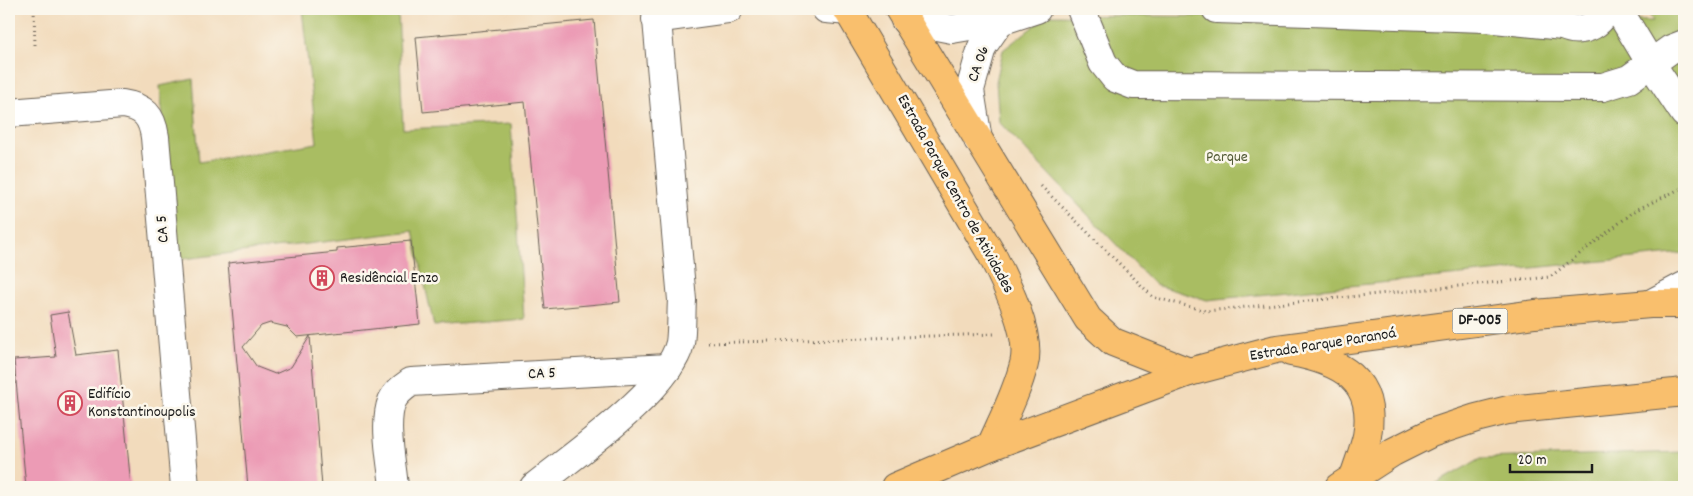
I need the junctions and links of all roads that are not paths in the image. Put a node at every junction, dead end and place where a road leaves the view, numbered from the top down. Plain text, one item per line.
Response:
1 (729, 9) edge
2 (1037, 9) edge
3 (1081, 9) edge
4 (1216, 9) edge
5 (1607, 9) edge
6 (1618, 9) edge
7 (841, 10) edge
8 (656, 14) edge
9 (902, 14) edge
10 (1496, 14) edge
11 (1555, 18) edge
12 (1000, 21) junction
13 (1684, 44) edge
14 (1650, 62) junction
15 (9, 113) edge
16 (1684, 113) edge
17 (978, 140) junction
18 (1684, 286) edge
19 (1650, 304) junction
20 (1684, 304) edge
21 (1276, 349) junction
22 (668, 368) junction
23 (1189, 372) junction
24 (1684, 392) edge
25 (992, 446) junction
26 (924, 479) edge
27 (1346, 482) edge
28 (185, 487) edge
29 (394, 487) edge
30 (534, 487) edge
31 (895, 487) edge

1 - 8 street
2 - 12 street, CA 06
3 - 14 street
4 - 10 street
5 - 11 street
6 - 14 street
7 - 25 main road, Estrada Parque Centro de Atividades
8 - 22 street
9 - 12 street, CA 06
9 - 17 main road
10 - 11 street
12 - 17 street, CA 06
13 - 14 street
14 - 16 street
15 - 28 street, CA 5
17 - 23 main road
18 - 19 street
19 - 20 main road, Estrada Parque Paranoá / DF-005
19 - 21 main road, Estrada Parque Paranoá / DF-005
21 - 23 main road, Estrada Parque Paranoá / DF-005
21 - 27 main road
22 - 29 street, CA 5
22 - 30 street
23 - 25 main road, Estrada Parque Paranoá / DF-005
24 - 27 main road
25 - 26 main road, Estrada Parque Paranoá / DF-005
26 - 31 main road, Estrada Parque Paranoá / DF-005

